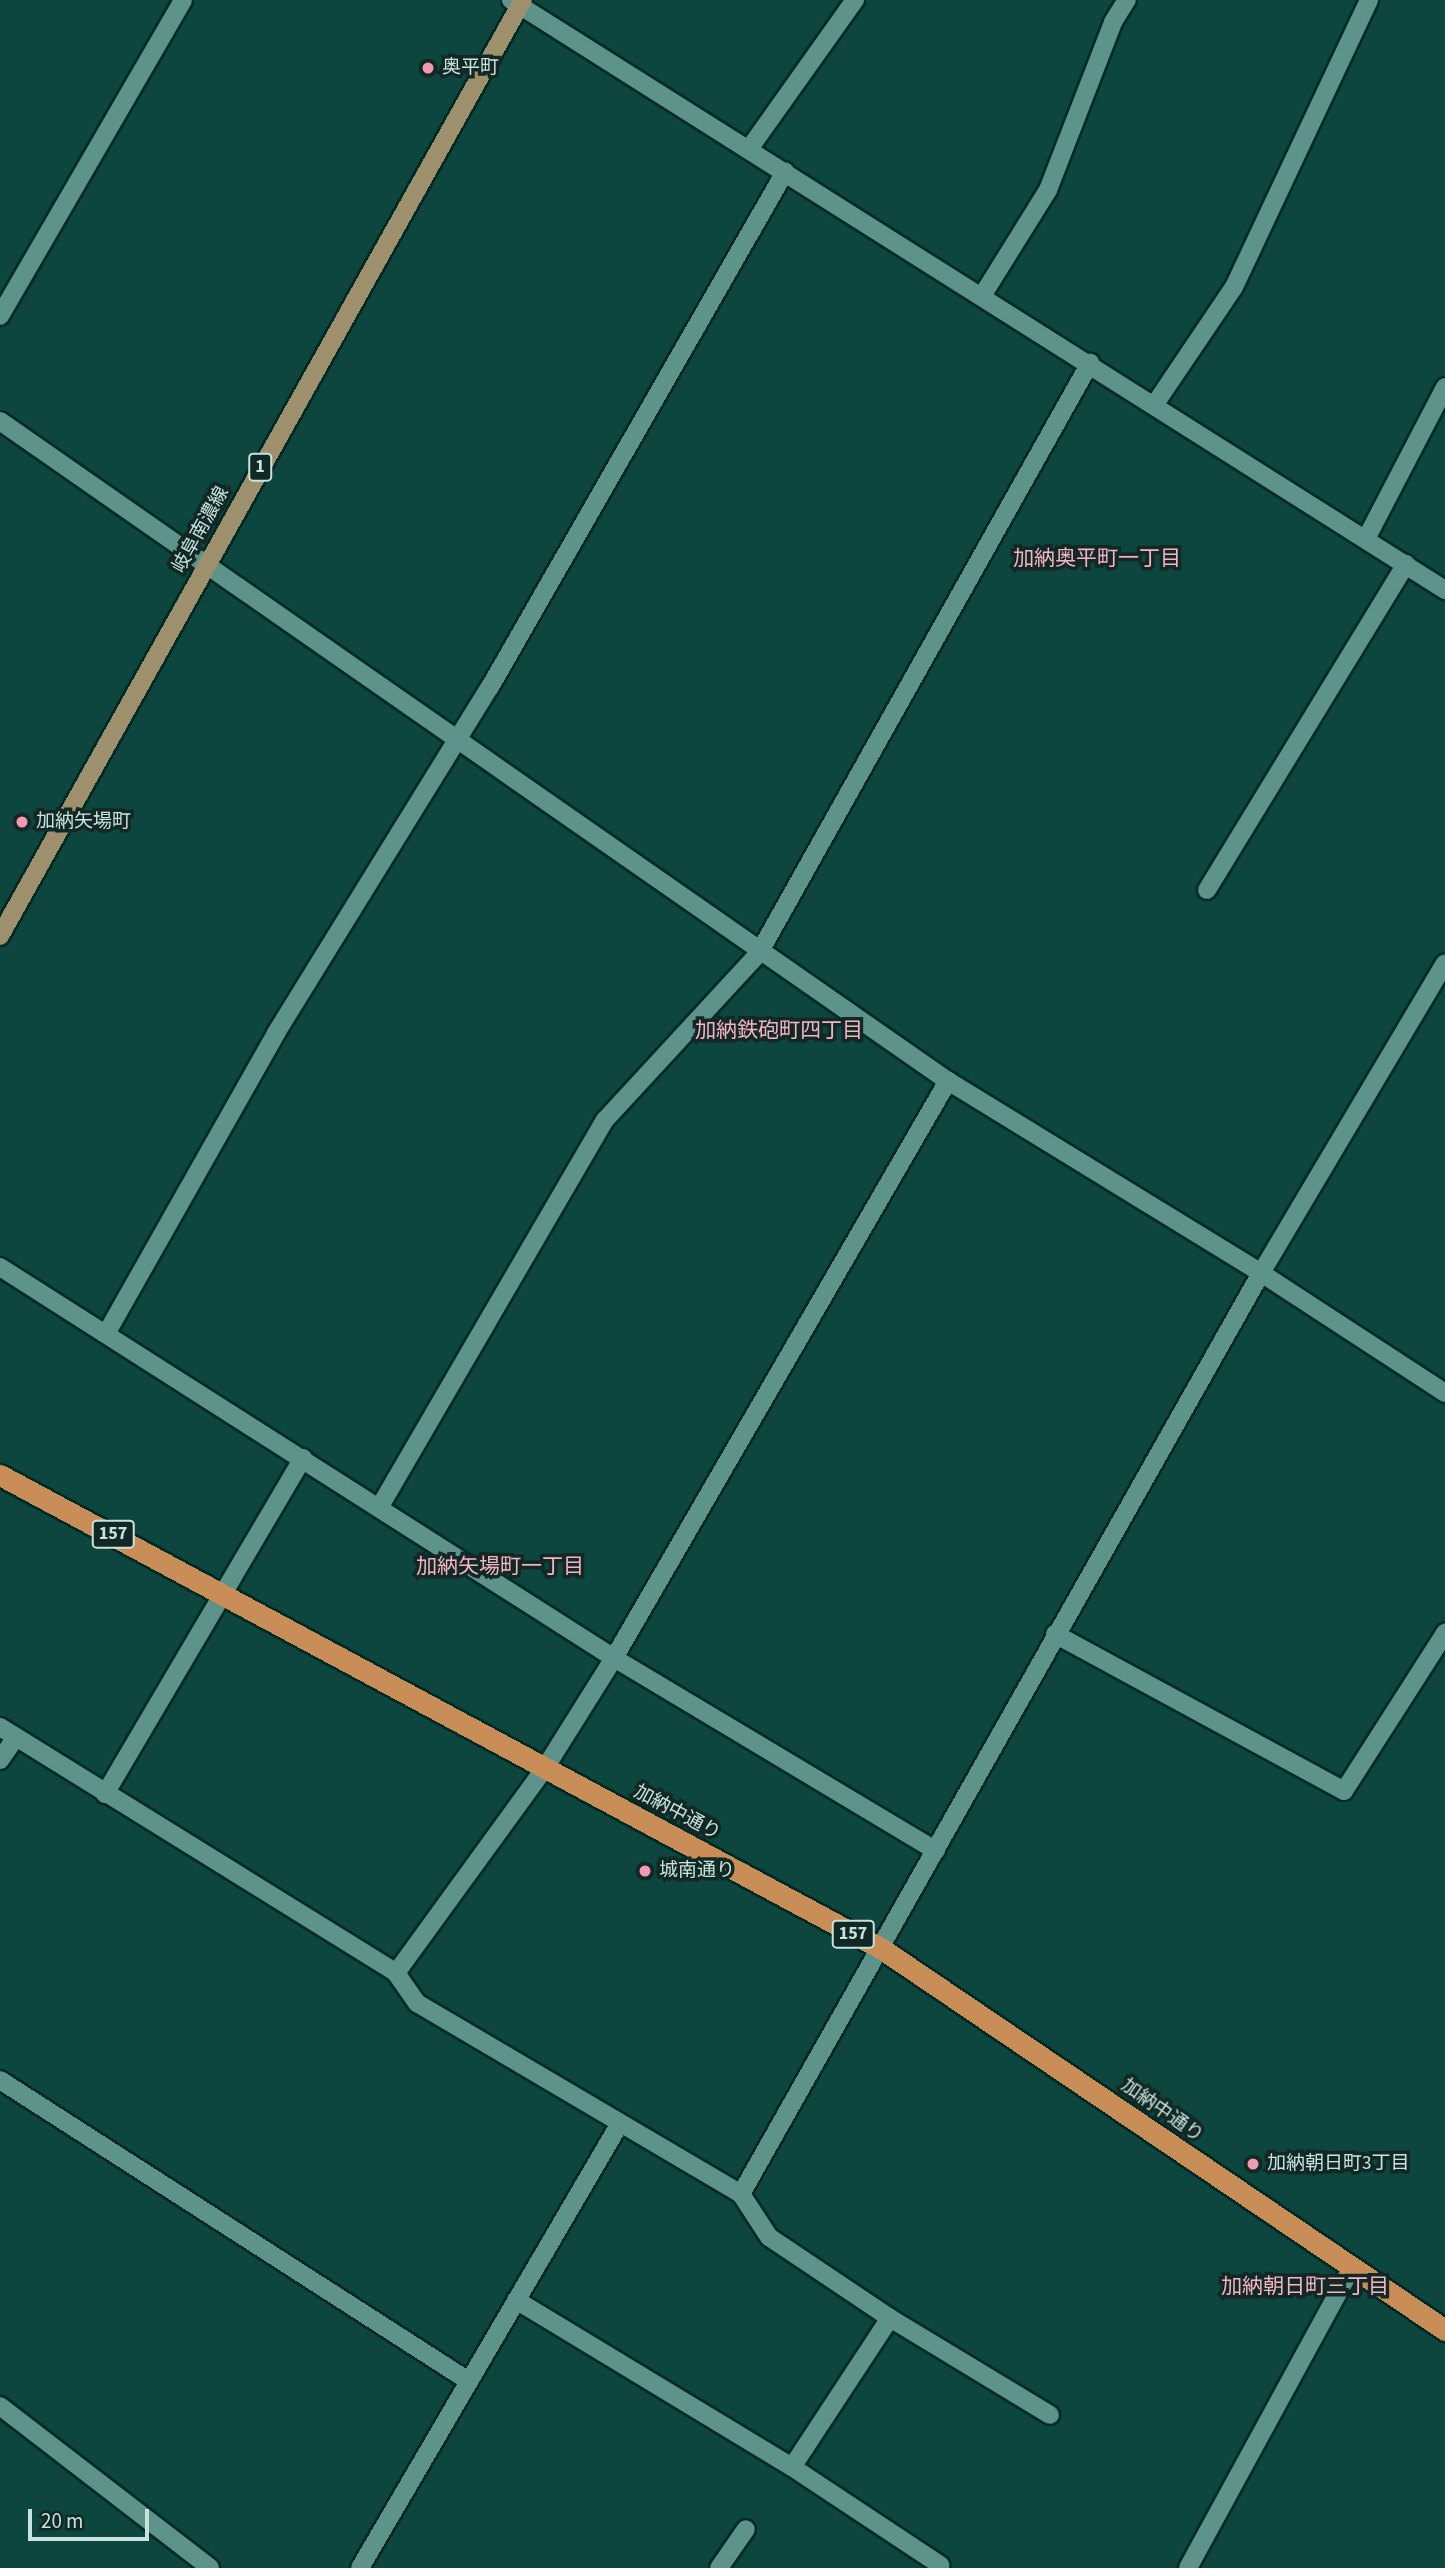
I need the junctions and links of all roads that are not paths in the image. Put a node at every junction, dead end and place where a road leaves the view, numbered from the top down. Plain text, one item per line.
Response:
1 (183, 0) edge
2 (855, 0) edge
3 (1127, 0) edge
4 (1369, 0) edge
5 (518, 2) edge
6 (749, 149) junction
7 (785, 172) junction
8 (982, 296) junction
9 (0, 316) edge
10 (1090, 363) junction
11 (1445, 387) edge
12 (1156, 404) junction
13 (0, 421) edge
14 (1367, 537) junction
15 (1406, 564) junction
16 (206, 565) junction
17 (1445, 590) edge
18 (455, 741) junction
19 (1207, 890) dead end
20 (0, 936) edge
21 (759, 953) junction
22 (1442, 974) edge
23 (948, 1082) junction
24 (0, 1267) edge
25 (1261, 1273) junction
26 (106, 1334) junction
27 (1445, 1393) edge
28 (303, 1458) junction
29 (0, 1475) edge
30 (380, 1508) junction
31 (226, 1594) junction
32 (1445, 1633) edge
33 (1055, 1634) junction
34 (614, 1658) junction
35 (0, 1727) edge
36 (16, 1737) junction
37 (0, 1760) edge
38 (545, 1768) junction
39 (105, 1794) junction
40 (936, 1851) junction
41 (881, 1949) junction
42 (396, 1973) junction
43 (0, 2080) edge
44 (618, 2125) junction
45 (741, 2194) junction
46 (1351, 2269) junction
47 (516, 2300) junction
48 (890, 2318) junction
49 (1445, 2330) edge
50 (467, 2380) junction
51 (0, 2406) edge
52 (1050, 2415) dead end
53 (792, 2467) junction
54 (746, 2529) dead end
55 (940, 2565) dead end
56 (210, 2568) edge
57 (360, 2568) edge
58 (719, 2568) edge
59 (1188, 2568) edge

1 - 9 street
2 - 6 street
3 - 8 street
4 - 12 street
5 - 6 street
5 - 16 main road, 岐阜南濃線 / 1
6 - 7 street
7 - 8 street
7 - 18 street
8 - 10 street
10 - 12 street
10 - 21 street
11 - 14 street
12 - 14 street
13 - 16 street
14 - 15 street
15 - 17 street
15 - 19 street
16 - 18 street
16 - 20 main road, 岐阜南濃線 / 1
18 - 21 street
18 - 26 street
21 - 23 street
21 - 30 street
22 - 25 street
23 - 25 street
23 - 34 street
24 - 26 street
25 - 27 street
25 - 33 street
26 - 28 street
28 - 30 street
28 - 31 street
29 - 31 highway, 加納中通り / 157
30 - 34 street
31 - 38 highway, 加納中通り / 157
31 - 39 street
32 - 33 street
33 - 40 street
34 - 38 street
34 - 40 street
35 - 36 street
36 - 37 street
36 - 39 street
38 - 41 highway, 加納中通り / 157
38 - 42 street
39 - 42 street
40 - 41 street
41 - 45 street
41 - 46 highway, 加納中通り / 157
42 - 44 street
43 - 50 street
44 - 45 street
44 - 47 street
45 - 48 street
46 - 49 highway, 加納中通り / 157
46 - 59 street
47 - 50 street
47 - 53 street
48 - 52 street
48 - 53 street
50 - 57 street
51 - 56 street
53 - 55 street
54 - 58 street

